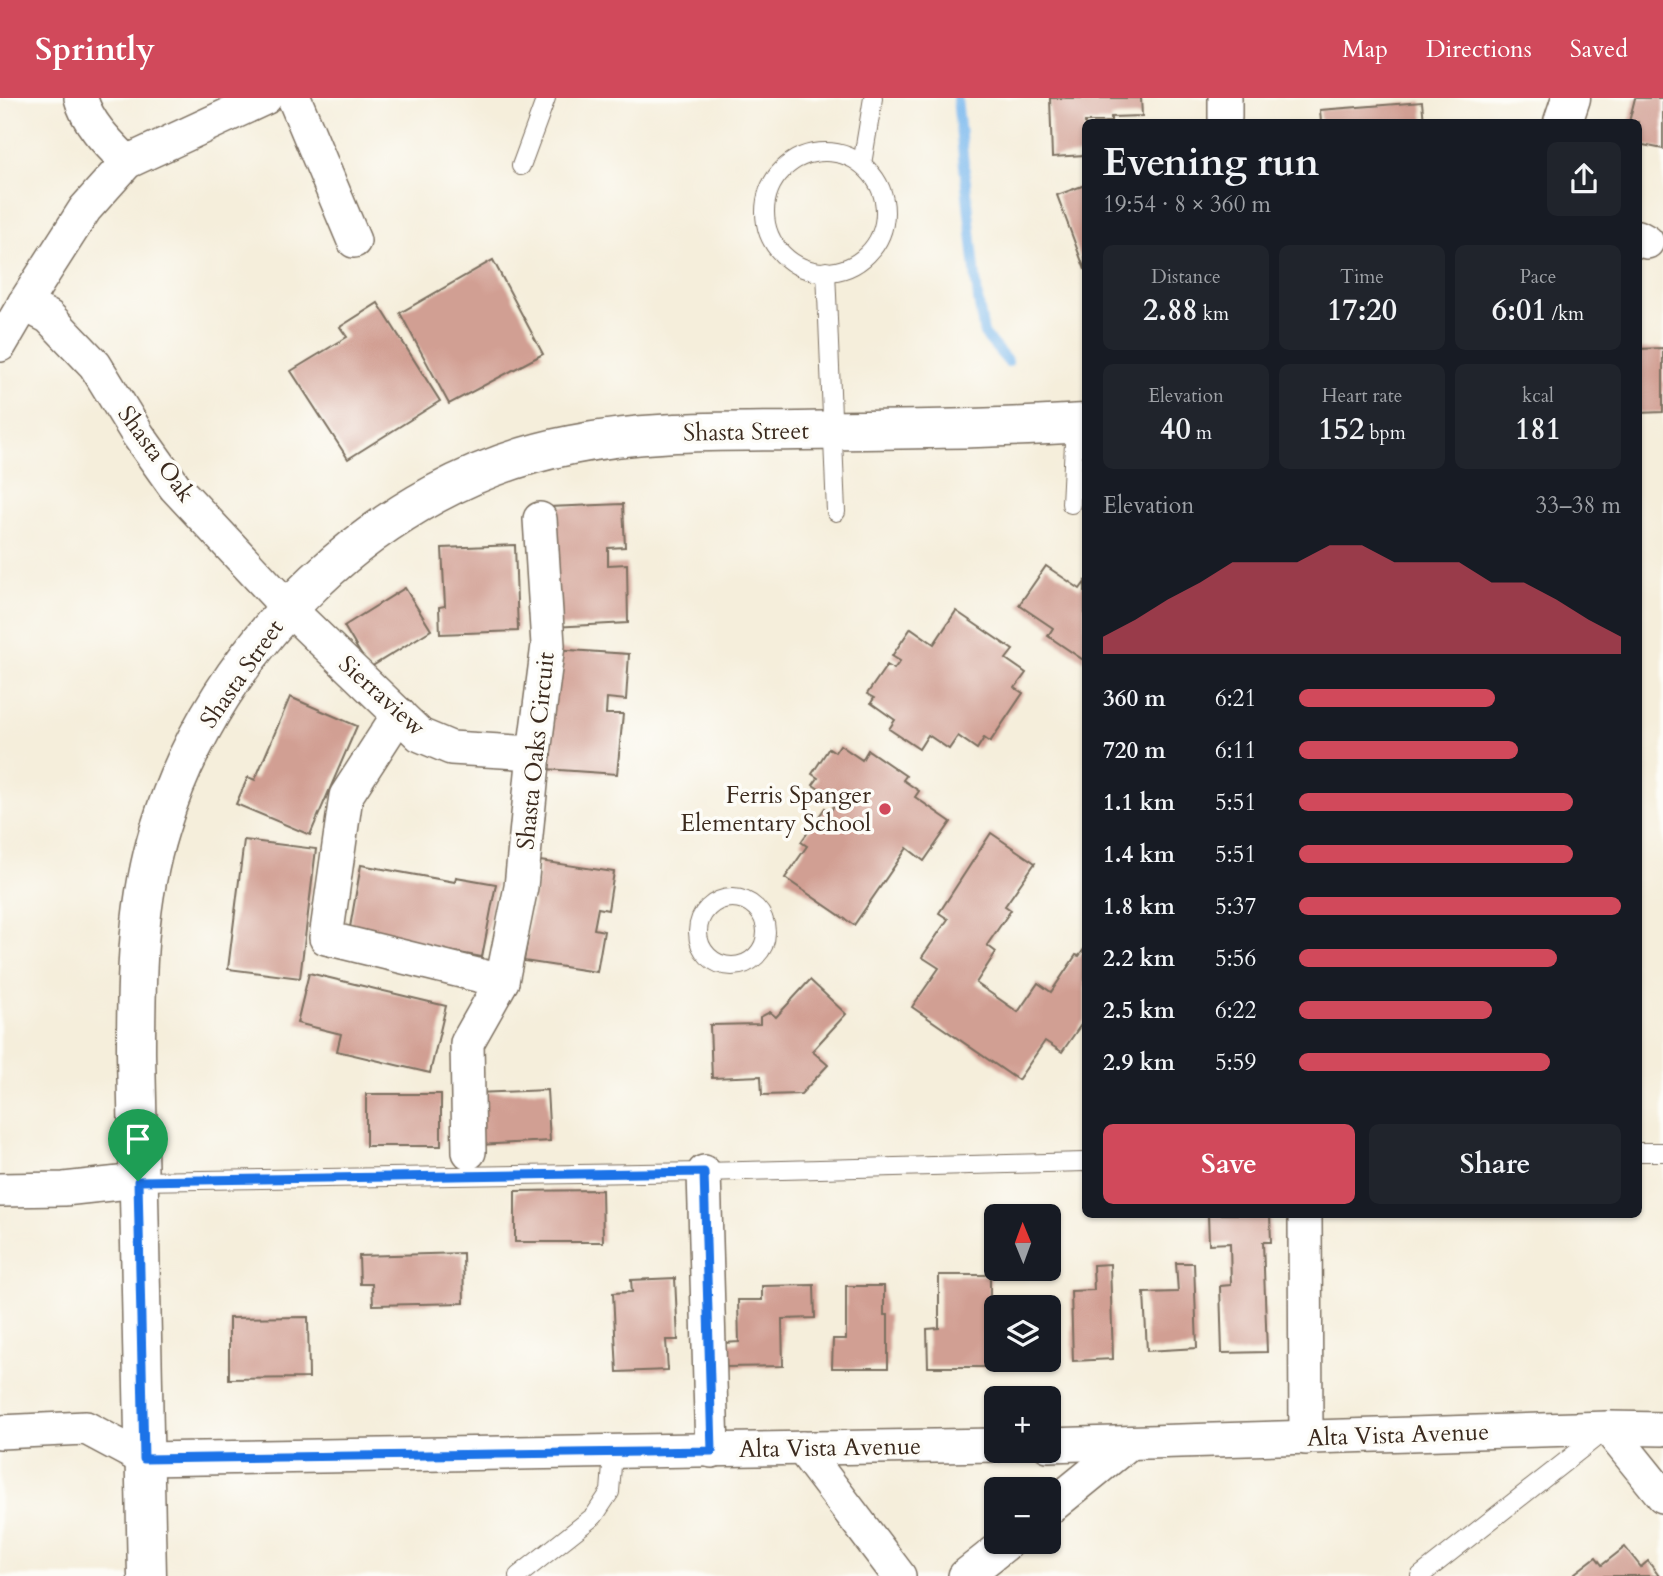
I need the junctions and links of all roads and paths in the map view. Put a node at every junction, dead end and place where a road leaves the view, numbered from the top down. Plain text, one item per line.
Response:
1 (81, 98) edge
2 (265, 98) edge
3 (294, 98) edge
4 (546, 98) edge
5 (873, 98) edge
6 (1572, 98) edge
7 (224, 106) edge
8 (1564, 119) edge
9 (127, 162) junction
10 (862, 164) junction
11 (521, 166) dead end
12 (354, 241) dead end
13 (826, 271) junction
14 (24, 304) junction
15 (0, 345) edge
16 (1080, 423) edge
17 (832, 430) junction
18 (1071, 504) dead end
19 (836, 512) dead end
20 (540, 519) dead end
21 (288, 608) junction
22 (399, 714) junction
23 (534, 753) junction
24 (502, 981) junction
25 (469, 1152) dead end
26 (1642, 1152) edge
27 (1663, 1152) edge
28 (1082, 1162) edge
29 (704, 1172) junction
30 (138, 1181) junction
31 (0, 1190) edge
32 (1305, 1218) edge
33 (1608, 1428) junction
34 (1663, 1429) edge
35 (0, 1432) edge
36 (1306, 1438) junction
37 (1129, 1443) junction
38 (1061, 1444) edge
39 (984, 1445) edge
40 (802, 1448) junction
41 (712, 1451) junction
42 (613, 1452) junction
43 (144, 1459) junction
44 (1663, 1496) edge
45 (1061, 1498) edge
46 (993, 1554) edge
47 (147, 1576) edge
48 (518, 1576) edge
49 (899, 1576) edge
50 (965, 1576) edge
51 (1420, 1576) edge

1 - 9 street
2 - 7 street
3 - 12 street
4 - 11 lane
5 - 10 lane
6 - 8 street
7 - 9 street
9 - 14 street
10 - 13 lane
10 - 13 lane
13 - 17 lane
14 - 15 street
14 - 21 street, Shasta Oak
16 - 17 street, Shasta Street
16 - 18 lane
17 - 19 lane
17 - 21 street, Shasta Street
20 - 23 street, Shasta Oaks Circuit
21 - 22 street, Sierraview
21 - 30 street, Shasta Street
22 - 23 street, Sierraview
22 - 24 street
23 - 24 street, Shasta Oaks Circuit
24 - 25 street, Shasta Oaks Circuit
26 - 27 lane
28 - 29 lane
29 - 30 lane
29 - 41 street
30 - 31 street
30 - 43 street, Shasta Street
32 - 36 street
33 - 34 street, Alta Vista Avenue
33 - 36 street, Alta Vista Avenue
33 - 44 street
33 - 51 lane
35 - 43 street, Alta Vista Avenue
36 - 37 street, Alta Vista Avenue
37 - 38 street, Alta Vista Avenue
37 - 45 street
39 - 40 street, Alta Vista Avenue
40 - 41 street, Alta Vista Avenue
40 - 49 street
41 - 42 street, Alta Vista Avenue
42 - 43 street, Alta Vista Avenue
42 - 48 lane
43 - 47 street, Shasta Street
46 - 50 street

